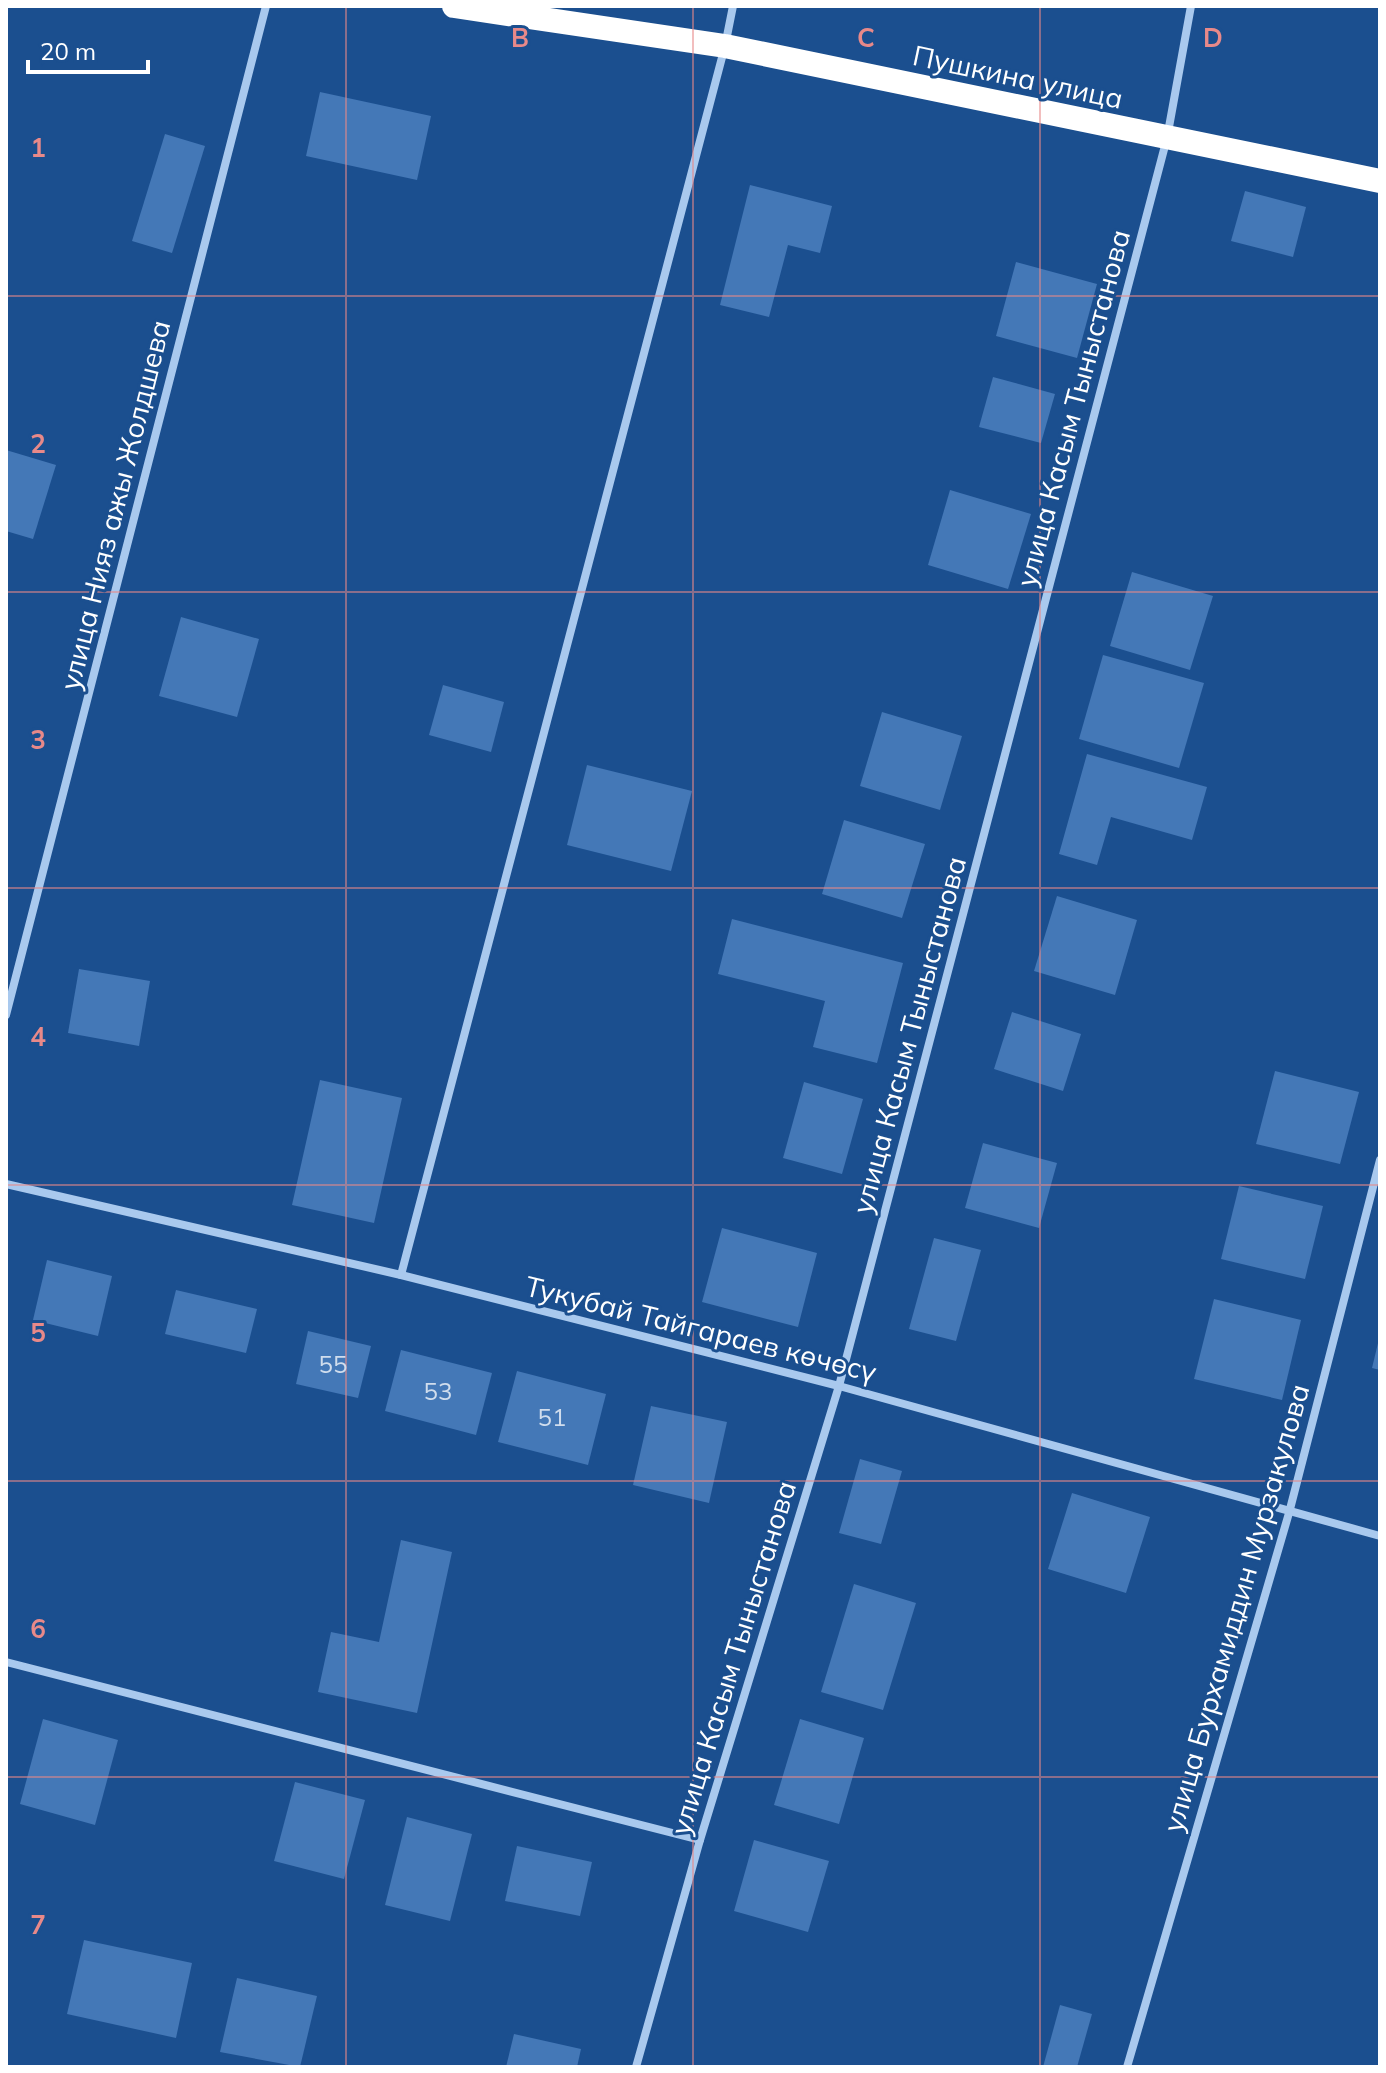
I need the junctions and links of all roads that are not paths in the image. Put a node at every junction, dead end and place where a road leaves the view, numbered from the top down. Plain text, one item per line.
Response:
1 (266, 6) edge
2 (454, 6) edge
3 (733, 6) edge
4 (1191, 6) edge
5 (725, 46) junction
6 (1167, 138) junction
7 (1380, 181) edge
8 (6, 1015) edge
9 (1380, 1160) edge
10 (6, 1184) edge
11 (401, 1275) junction
12 (839, 1386) junction
13 (1289, 1513) junction
14 (1380, 1536) edge
15 (6, 1662) edge
16 (700, 1840) junction
17 (636, 2067) edge
18 (1127, 2067) edge

1 - 8 street, улица Нияз ажы Жолдшева
2 - 5 highway, Пушкина улица
3 - 5 street
4 - 6 street, улица Касым Тыныстанова
5 - 6 highway, Пушкина улица
5 - 11 street
6 - 7 highway, Пушкина улица
6 - 12 street, улица Касым Тыныстанова
9 - 13 street, улица Бурхамиддин Мурзакулова
10 - 11 street, Тукубай Тайгараев көчөсү
11 - 12 street, Тукубай Тайгараев көчөсү
12 - 13 street, Тукубай Тайгараев көчөсү
12 - 16 street, улица Касым Тыныстанова
13 - 14 street, Тукубай Тайгараев көчөсү
13 - 18 street, улица Бурхамиддин Мурзакулова
15 - 16 street
16 - 17 street, улица Касым Тыныстанова

